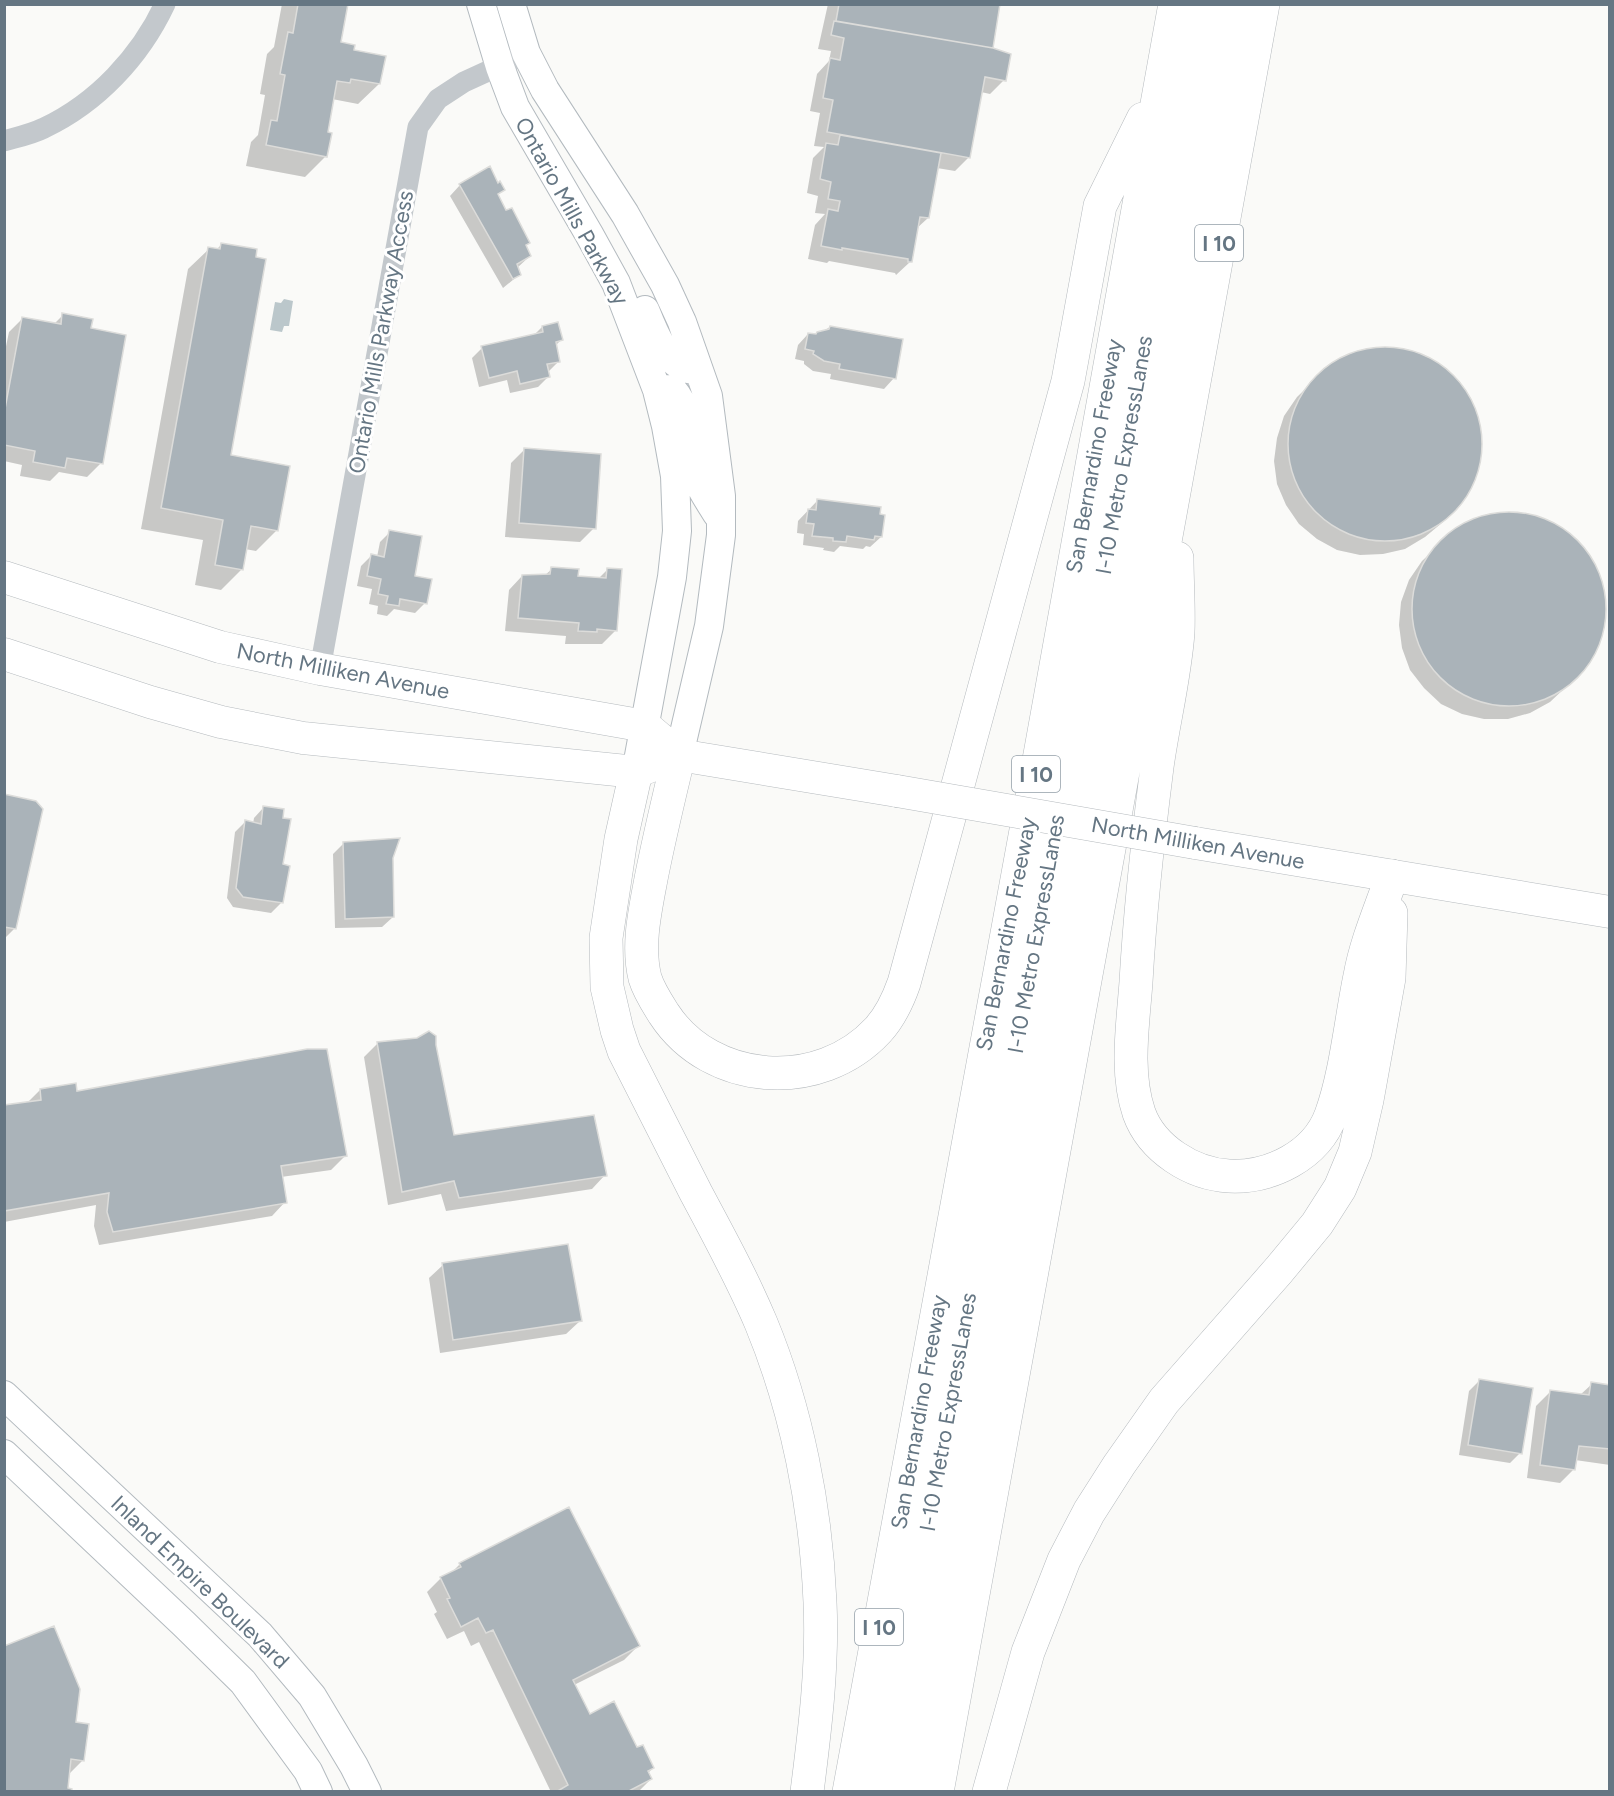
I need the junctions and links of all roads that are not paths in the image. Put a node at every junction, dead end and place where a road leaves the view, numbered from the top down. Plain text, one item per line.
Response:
1 (165, 4) edge
2 (481, 4) edge
3 (511, 4) edge
4 (1175, 4) edge
5 (1205, 4) edge
6 (1232, 4) edge
7 (1263, 4) edge
8 (526, 53) junction
9 (500, 67) junction
10 (1160, 85) junction
11 (4, 141) edge
12 (590, 234) junction
13 (699, 371) junction
14 (657, 390) junction
15 (1176, 482) junction
16 (721, 521) junction
17 (4, 577) edge
18 (4, 654) edge
19 (320, 669) junction
20 (645, 726) junction
21 (679, 755) junction
22 (636, 772) junction
23 (1392, 876) junction
24 (1610, 912) edge
25 (4, 1395) edge
26 (4, 1454) edge
27 (318, 1791) edge
28 (367, 1791) edge
29 (807, 1791) edge
30 (849, 1791) edge
31 (879, 1791) edge
32 (907, 1791) edge
33 (937, 1791) edge
34 (989, 1791) edge

1 - 11 street
2 - 9 main road, Ontario Mills Parkway
3 - 8 main road, Ontario Mills Parkway
4 - 10 highway, San Bernardino Freeway / I 10
5 - 31 highway, I-10 Metro ExpressLanes
6 - 32 highway, I-10 Metro ExpressLanes
7 - 15 highway, I 10
8 - 9 street, Ontario Mills Parkway Access
8 - 13 main road, Ontario Mills Parkway
9 - 12 main road, Ontario Mills Parkway
9 - 19 street, Ontario Mills Parkway Access
10 - 21 highway
10 - 30 highway, San Bernardino Freeway / I 10
12 - 13 main road
12 - 14 main road, Ontario Mills Parkway
13 - 16 main road, Ontario Mills Parkway
14 - 16 main road
14 - 20 main road, Ontario Mills Parkway
15 - 23 highway
15 - 33 highway, I 10
16 - 21 main road, Ontario Mills Parkway
17 - 19 main road, North Milliken Avenue
18 - 22 main road
19 - 20 main road, North Milliken Avenue
20 - 21 main road
20 - 22 main road, Ontario Mills Parkway
21 - 22 main road
21 - 23 main road, North Milliken Avenue, bridge
22 - 29 highway
23 - 24 main road, North Milliken Avenue
23 - 34 highway
25 - 28 main road, Inland Empire Boulevard
26 - 27 main road, Inland Empire Boulevard

